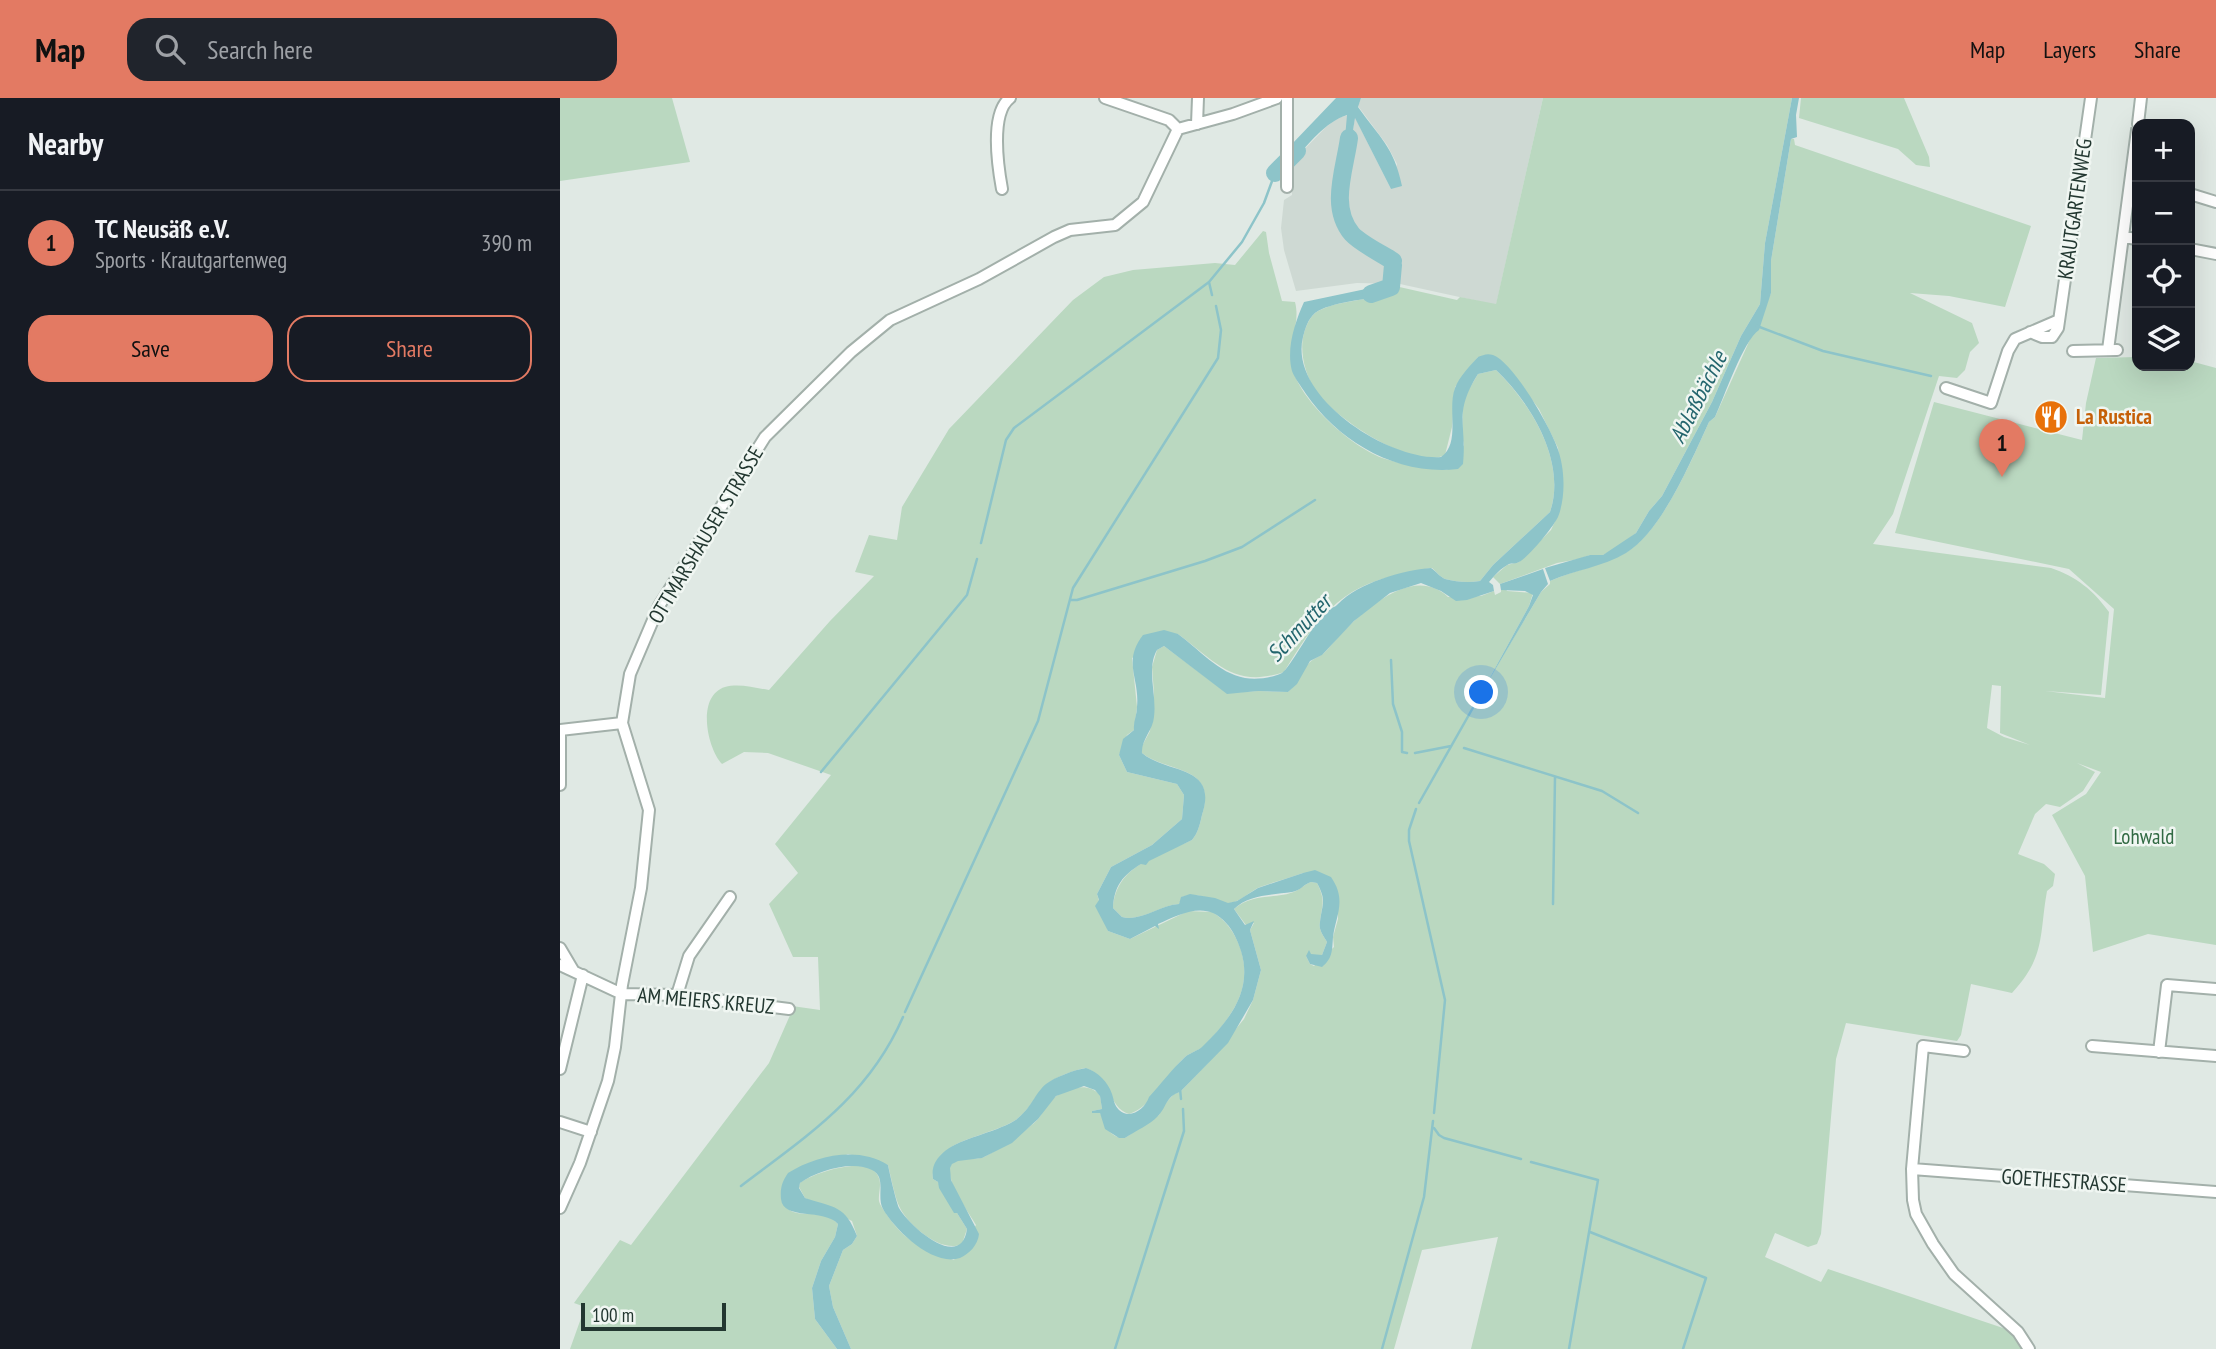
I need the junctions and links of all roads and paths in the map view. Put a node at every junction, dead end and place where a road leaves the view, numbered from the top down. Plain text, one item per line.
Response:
1 (1010, 98) edge
2 (1105, 98) edge
3 (1198, 98) edge
4 (1277, 98) edge
5 (1287, 98) edge
6 (2091, 98) edge
7 (2141, 98) edge
8 (2139, 119) edge
9 (1197, 124) junction
10 (1178, 129) junction
11 (2133, 182) edge
12 (1287, 187) dead end
13 (1002, 189) dead end
14 (2195, 196) edge
15 (2216, 202) edge
16 (2123, 237) junction
17 (2132, 238) edge
18 (2195, 250) edge
19 (2216, 254) edge
20 (2073, 351) dead end
21 (1946, 388) dead end
22 (622, 723) junction
23 (560, 730) edge
24 (560, 785) edge
25 (730, 897) dead end
26 (560, 948) edge
27 (560, 965) edge
28 (578, 972) junction
29 (2216, 989) edge
30 (622, 994) junction
31 (677, 995) junction
32 (789, 1009) dead end
33 (2216, 1044) edge
34 (2092, 1046) dead end
35 (1964, 1051) dead end
36 (2159, 1052) junction
37 (2215, 1056) edge
38 (560, 1069) edge
39 (560, 1122) edge
40 (591, 1132) junction
41 (1912, 1169) junction
42 (2216, 1192) edge
43 (560, 1208) edge
44 (2029, 1349) edge

1 - 13 street
2 - 10 street
3 - 9 street
4 - 9 street
5 - 12 street
6 - 21 street, KRAUTGARTENWEG
7 - 8 street
9 - 10 street
10 - 22 street, OTTMARSHAUSER STRASSE
11 - 16 street
14 - 15 street
16 - 17 street
16 - 20 street
18 - 19 street
22 - 23 street
22 - 30 street, OTTMARSHAUSER STRASSE
23 - 24 street
25 - 31 street
26 - 28 street
27 - 28 street
28 - 30 street
28 - 38 street
29 - 36 street
30 - 31 street, AM MEIERS KREUZ
30 - 40 street, OTTMARSHAUSER STRASSE
31 - 32 street, AM MEIERS KREUZ
33 - 37 street
34 - 36 street
35 - 41 street
36 - 37 street
39 - 40 street
40 - 43 street, OTTMARSHAUSER STRASSE
41 - 42 street, GOETHESTRASSE
41 - 44 street

